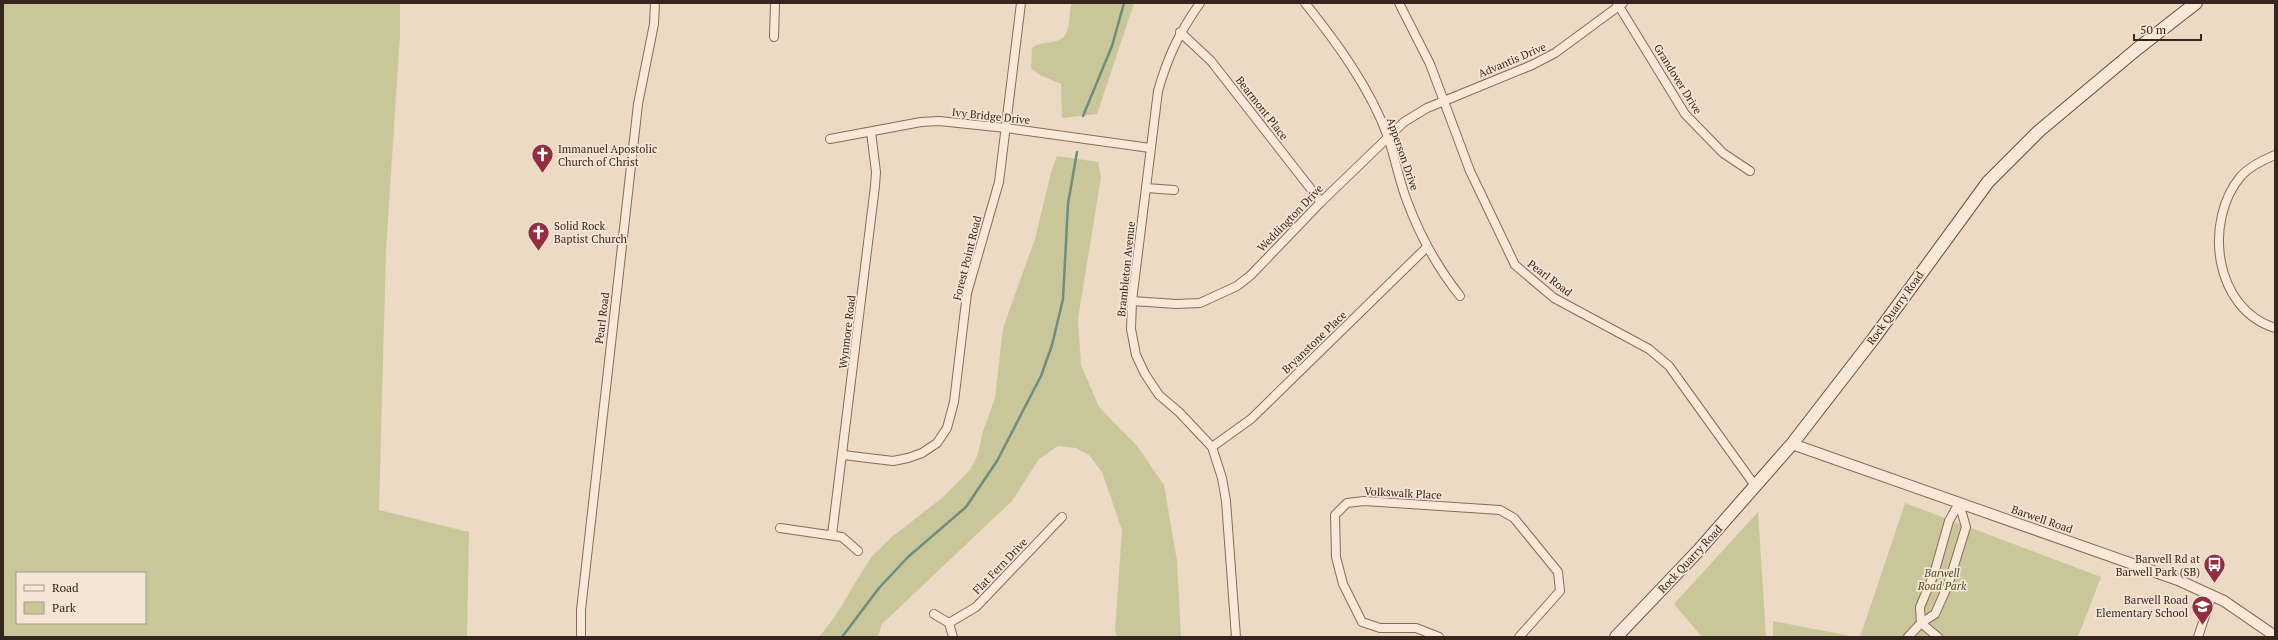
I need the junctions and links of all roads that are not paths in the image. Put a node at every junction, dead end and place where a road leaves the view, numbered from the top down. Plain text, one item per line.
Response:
1 (655, 3) edge
2 (776, 3) edge
3 (1021, 3) edge
4 (1200, 3) edge
5 (1305, 3) edge
6 (1399, 3) edge
7 (2196, 3) edge
8 (1620, 4) edge
9 (1180, 32) junction
10 (774, 37) dead end
11 (1445, 100) junction
12 (1006, 128) junction
13 (871, 132) junction
14 (1387, 137) junction
15 (830, 139) dead end
16 (1150, 148) junction
17 (2275, 155) edge
18 (1750, 171) dead end
19 (1146, 188) junction
20 (1174, 190) dead end
21 (1321, 202) junction
22 (1427, 247) junction
23 (1460, 296) dead end
24 (1132, 301) junction
25 (2275, 328) edge
26 (1792, 444) junction
27 (1212, 447) junction
28 (843, 455) junction
29 (1756, 487) junction
30 (1959, 503) junction
31 (1062, 517) dead end
32 (780, 528) dead end
33 (832, 535) junction
34 (858, 551) dead end
35 (2212, 595) junction
36 (934, 614) dead end
37 (949, 623) junction
38 (1921, 623) junction
39 (2275, 636) edge
40 (580, 637) edge
41 (953, 637) edge
42 (1236, 637) edge
43 (1439, 637) edge
44 (1519, 637) edge
45 (1616, 637) edge
46 (1908, 637) edge
47 (1938, 637) edge
48 (2198, 637) edge

1 - 40 street, Pearl Road
2 - 10 street
3 - 12 street, Forest Point Road
4 - 9 street, Brambleton Avenue
5 - 14 street, Apperson Drive
6 - 11 street, Pearl Road
7 - 26 main road, Rock Quarry Road
8 - 11 street, Advantis Drive
8 - 18 street, Grandover Drive
9 - 16 street, Brambleton Avenue
9 - 21 street, Bearmont Place
11 - 14 street, Weddington Drive
11 - 29 street, Pearl Road
12 - 13 street, Ivy Bridge Drive
12 - 16 street, Ivy Bridge Drive
12 - 28 street, Forest Point Road
13 - 15 street, Ivy Bridge Drive
13 - 28 street, Wynmore Road
14 - 21 street, Weddington Drive
14 - 22 street, Apperson Drive
16 - 19 street, Brambleton Avenue
17 - 25 street
19 - 20 street
19 - 24 street, Brambleton Avenue
21 - 24 street, Weddington Drive
22 - 23 street, Apperson Drive
22 - 27 street, Bryanstone Place
24 - 27 street, Brambleton Avenue
26 - 29 main road, Rock Quarry Road
26 - 30 street, Barwell Road
27 - 42 street, Brambleton Avenue
28 - 33 street, Wynmore Road
29 - 45 main road, Rock Quarry Road
30 - 35 street, Barwell Road
30 - 38 street
30 - 38 street
31 - 37 street, Flat Fern Drive
32 - 33 street
33 - 34 street
35 - 39 street, Barwell Road
35 - 48 street
36 - 37 street
37 - 41 street
38 - 46 street
38 - 47 street
43 - 44 street, Volkswalk Place

